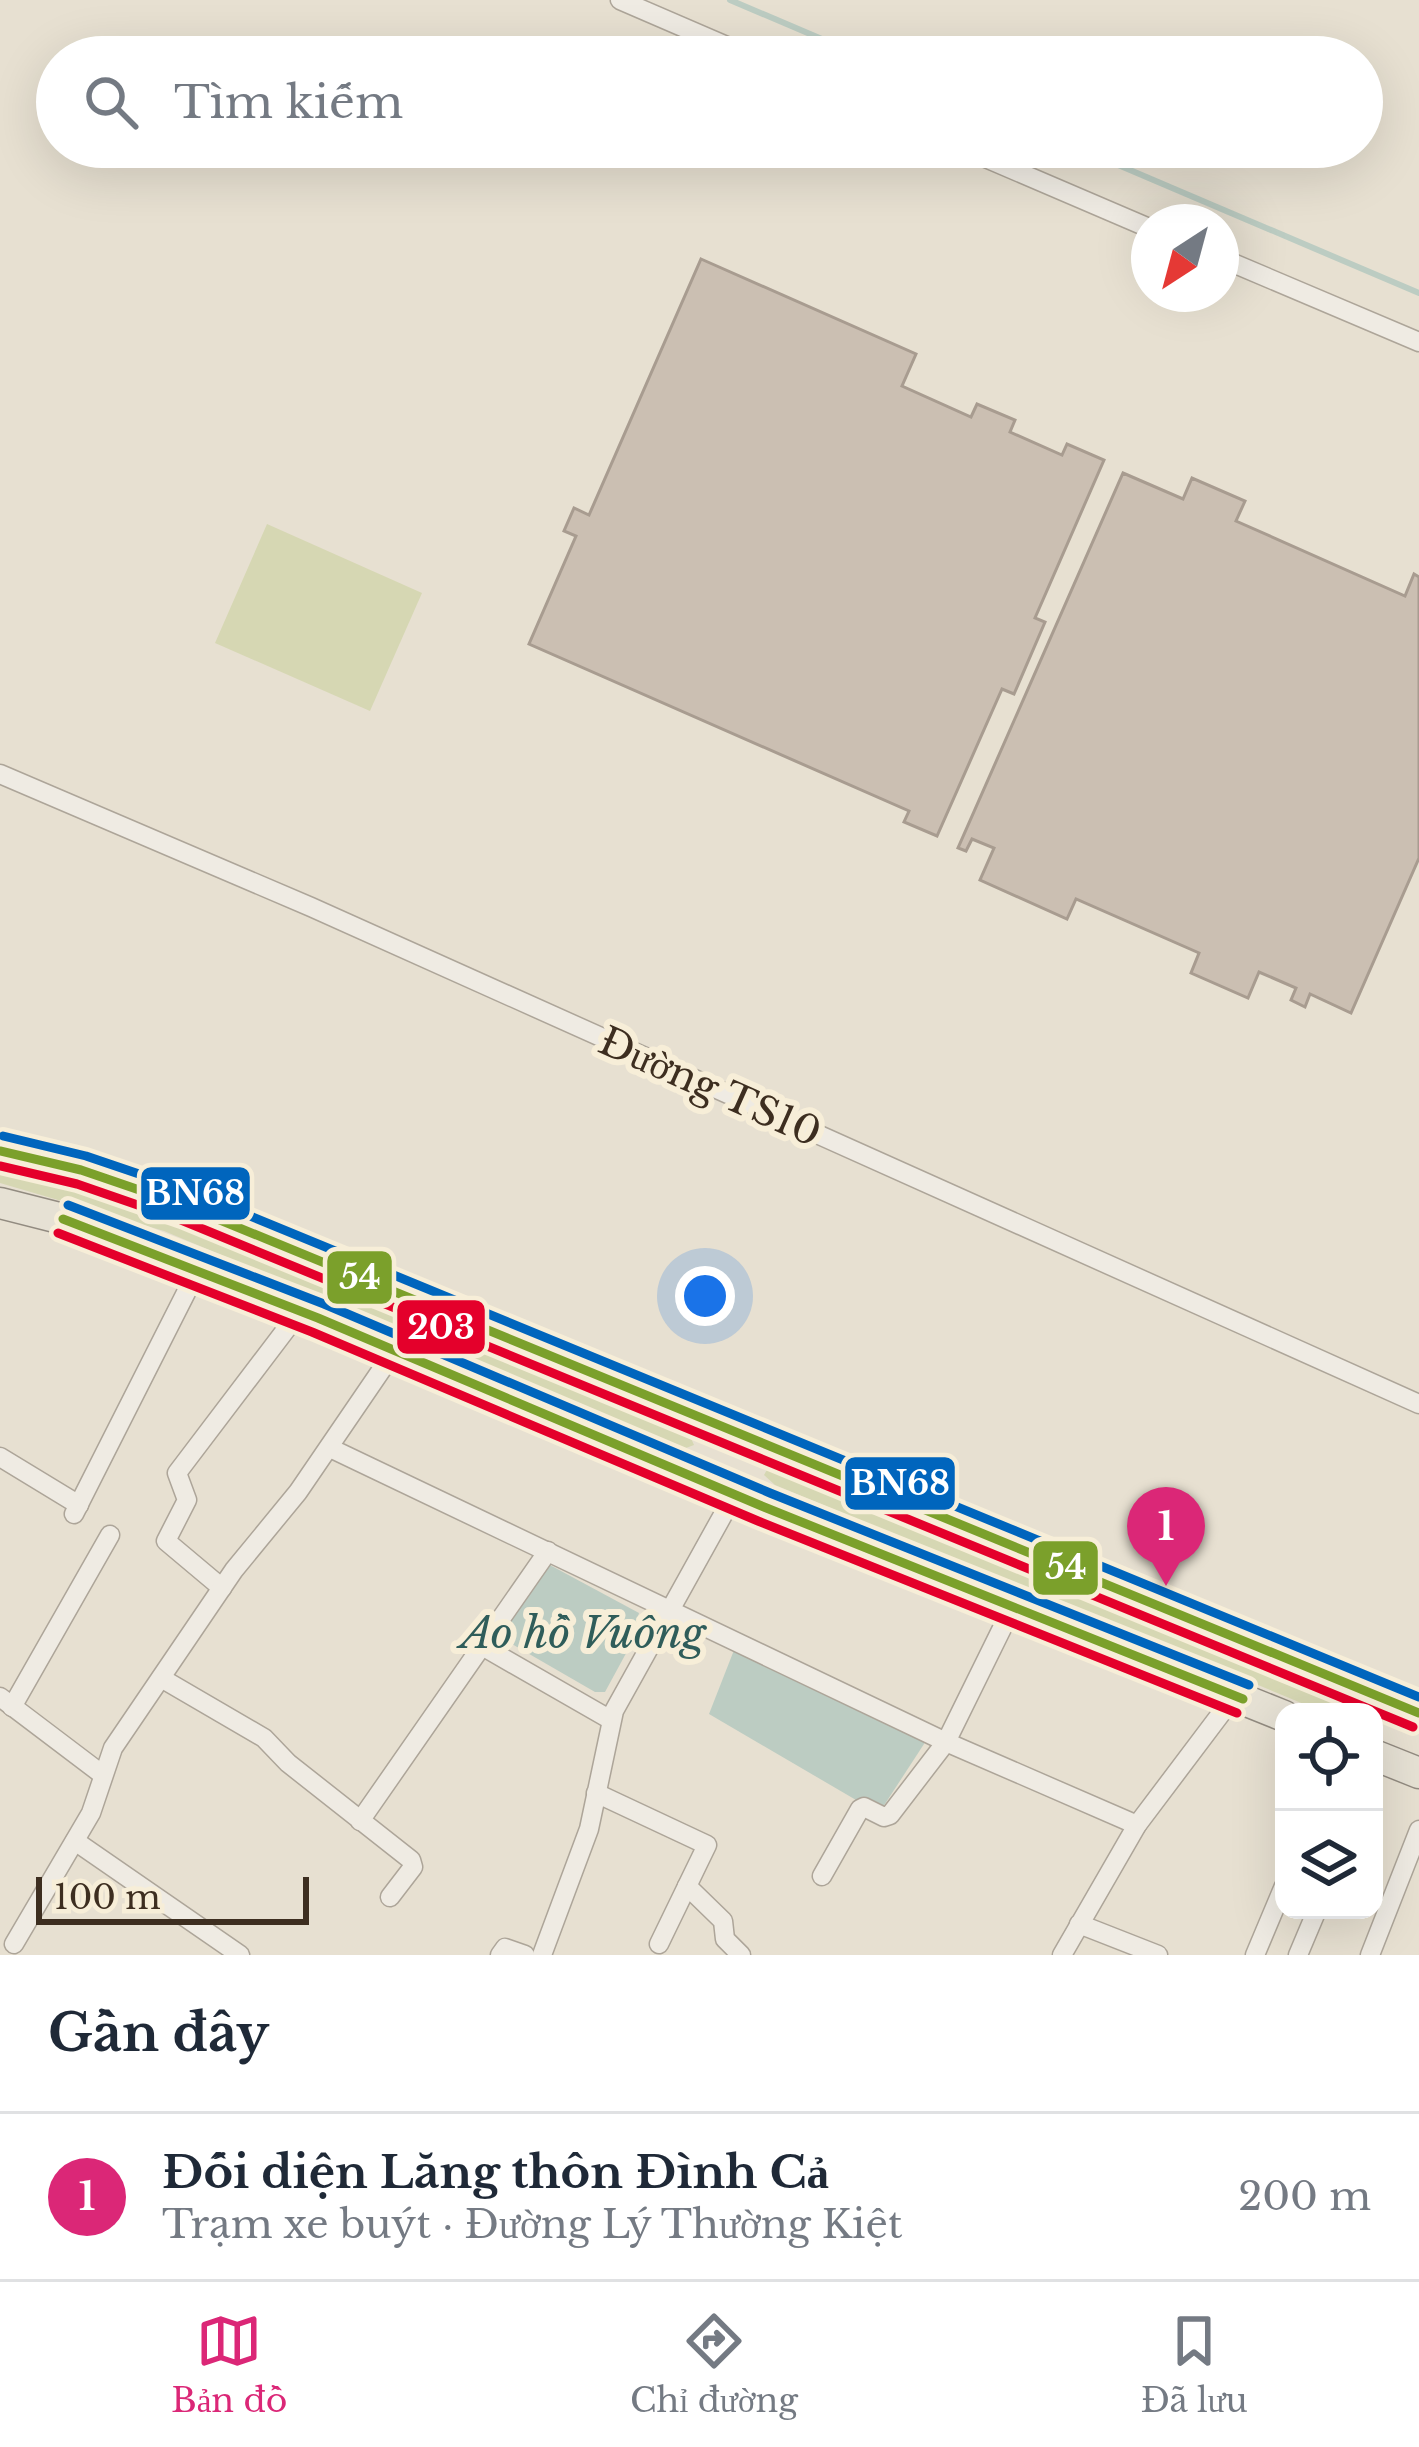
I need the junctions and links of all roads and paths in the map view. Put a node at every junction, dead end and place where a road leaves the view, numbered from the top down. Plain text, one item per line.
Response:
1 (620, 0) edge
2 (703, 36) edge
3 (1009, 168) edge
4 (1131, 220) edge
5 (1239, 266) edge
6 (1419, 342) edge
7 (0, 774) edge
8 (0, 1150) edge
9 (1, 1206) edge
10 (198, 1269) junction
11 (300, 1311) junction
12 (395, 1350) junction
13 (1419, 1404) edge
14 (734, 1433) junction
15 (330, 1448) junction
16 (0, 1457) edge
17 (723, 1490) junction
18 (110, 1535) dead end
19 (548, 1550) junction
20 (222, 1588) junction
21 (669, 1608) junction
22 (1012, 1608) junction
23 (482, 1646) junction
24 (161, 1678) junction
25 (1235, 1695) junction
26 (6, 1702) edge
27 (1275, 1712) edge
28 (1419, 1713) edge
29 (611, 1720) junction
30 (946, 1742) junction
31 (1383, 1762) edge
32 (1419, 1773) edge
33 (103, 1774) junction
34 (596, 1793) junction
35 (359, 1821) junction
36 (1137, 1826) junction
37 (1419, 1830) edge
38 (75, 1840) junction
39 (822, 1876) dead end
40 (687, 1886) junction
41 (390, 1897) dead end
42 (1275, 1907) edge
43 (1313, 1919) edge
44 (1078, 1924) junction
45 (659, 1943) dead end
46 (14, 1944) dead end
47 (240, 1955) edge
48 (500, 1955) edge
49 (525, 1955) edge
50 (542, 1955) edge
51 (741, 1955) edge
52 (1062, 1955) edge
53 (1158, 1955) edge
54 (1255, 1955) edge
55 (1298, 1955) edge
56 (1370, 1955) edge

1 - 2 street
3 - 4 street
5 - 6 street
7 - 13 street, Đường TS10
8 - 14 main road
9 - 10 main road
10 - 11 main road
10 - 16 street
11 - 12 main road
11 - 20 street
12 - 15 street
12 - 17 main road
14 - 17 main road
14 - 28 main road
15 - 19 street
15 - 20 street
17 - 21 street
17 - 22 main road
18 - 26 street
19 - 21 street
19 - 23 street
20 - 24 street
21 - 29 street
21 - 30 street
22 - 25 main road
22 - 30 street
23 - 29 street
23 - 35 street
24 - 33 street
24 - 35 street
25 - 27 main road
25 - 36 street
26 - 33 street
29 - 34 street
30 - 36 street
30 - 39 street
31 - 32 main road
33 - 38 street
34 - 40 street
34 - 50 street
35 - 41 street
36 - 44 street
37 - 56 street
38 - 46 street
38 - 47 street
40 - 45 street
40 - 51 street
42 - 54 street
43 - 55 street
44 - 52 street
44 - 53 street
48 - 49 street

